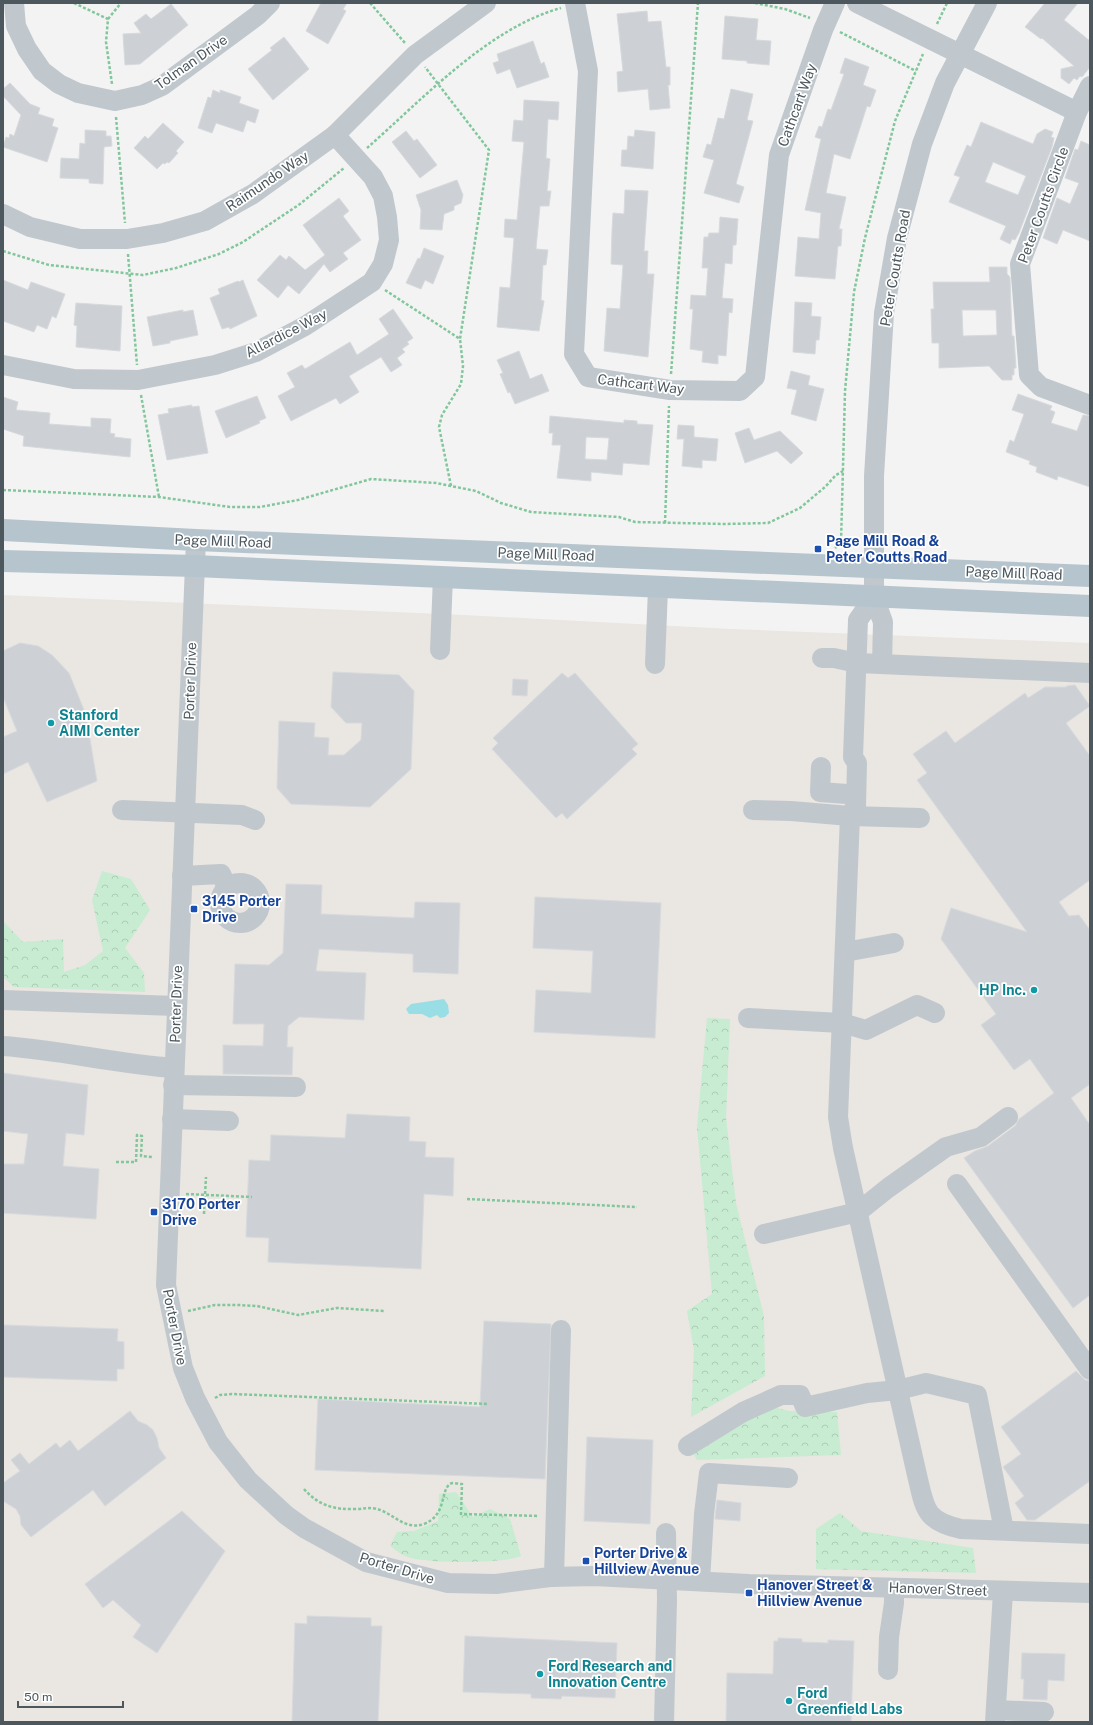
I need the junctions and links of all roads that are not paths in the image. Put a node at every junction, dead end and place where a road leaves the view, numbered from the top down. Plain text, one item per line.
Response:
1 (14, 3) edge
2 (270, 3) edge
3 (486, 3) edge
4 (575, 3) edge
5 (835, 3) edge
6 (857, 3) edge
7 (987, 3) edge
8 (959, 53) junction
9 (1090, 86) edge
10 (1077, 112) junction
11 (335, 135) junction
12 (3, 214) edge
13 (3, 365) edge
14 (1090, 405) edge
15 (3, 530) edge
16 (196, 540) junction
17 (3, 560) edge
18 (195, 566) junction
19 (875, 567) junction
20 (1090, 576) edge
21 (443, 577) junction
22 (658, 588) junction
23 (874, 597) junction
24 (1090, 606) edge
25 (440, 650) dead end
26 (822, 658) dead end
27 (857, 663) junction
28 (655, 664) dead end
29 (882, 664) junction
30 (1090, 673) edge
31 (853, 757) junction
32 (821, 767) dead end
33 (847, 794) junction
34 (122, 810) dead end
35 (753, 810) dead end
36 (185, 813) junction
37 (850, 816) junction
38 (920, 818) dead end
39 (254, 820) dead end
40 (182, 876) junction
41 (228, 887) dead end
42 (894, 943) dead end
43 (845, 952) junction
44 (3, 1000) edge
45 (176, 1006) junction
46 (935, 1013) dead end
47 (748, 1018) dead end
48 (842, 1023) junction
49 (3, 1046) edge
50 (174, 1076) junction
51 (296, 1087) dead end
52 (1008, 1117) dead end
53 (172, 1118) junction
54 (229, 1121) dead end
55 (957, 1184) dead end
56 (858, 1212) junction
57 (764, 1234) dead end
58 (562, 1330) dead end
59 (1090, 1370) edge
60 (898, 1390) junction
61 (688, 1446) dead end
62 (788, 1478) dead end
63 (1004, 1530) junction
64 (666, 1533) dead end
65 (1090, 1534) edge
66 (554, 1577) junction
67 (666, 1579) junction
68 (700, 1581) junction
69 (894, 1588) junction
70 (1003, 1592) junction
71 (1090, 1593) edge
72 (888, 1670) dead end
73 (1044, 1712) dead end
74 (996, 1716) edge
75 (664, 1722) edge

1 - 2 street, Tolman Drive
3 - 11 street, Raimundo Way
4 - 5 street, Cathcart Way
6 - 8 street
7 - 8 street, Peter Coutts Road
8 - 10 street
8 - 19 street, Peter Coutts Road
9 - 10 street, Peter Coutts Circle
10 - 14 street, Peter Coutts Circle
11 - 12 street, Raimundo Way
11 - 13 street, Allardice Way
15 - 16 main road, Page Mill Road
16 - 18 street, Porter Drive
16 - 19 main road, Page Mill Road
17 - 18 main road, Page Mill Road
18 - 21 main road, Page Mill Road
18 - 36 street, Porter Drive
19 - 20 main road, Page Mill Road
19 - 23 street, Peter Coutts Road
21 - 22 main road, Page Mill Road
21 - 25 street
22 - 23 main road, Page Mill Road
22 - 28 street
23 - 24 main road, Page Mill Road
23 - 27 street
23 - 29 street
26 - 27 street
27 - 29 street
27 - 31 street
29 - 30 street
31 - 33 street
31 - 37 street
32 - 33 street
33 - 37 street
34 - 36 street
35 - 37 street
36 - 39 street
36 - 40 street, Porter Drive
37 - 38 street
37 - 43 street
40 - 41 street
40 - 45 street, Porter Drive
42 - 43 street
43 - 48 street
44 - 45 street
45 - 50 street, Porter Drive
46 - 48 street
47 - 48 street
48 - 56 street
49 - 50 street
50 - 51 street
50 - 53 street, Porter Drive
52 - 56 street
53 - 54 street
53 - 66 street, Porter Drive
55 - 59 street
56 - 57 street
56 - 60 street
58 - 66 street
60 - 61 street
60 - 63 street
60 - 63 street
62 - 68 street
63 - 65 street
64 - 67 street
66 - 67 street, Porter Drive
67 - 68 street, Hanover Street
67 - 75 street
68 - 69 street, Hanover Street
69 - 70 street, Hanover Street
69 - 72 street
70 - 71 street, Hanover Street
70 - 74 street
73 - 74 street

